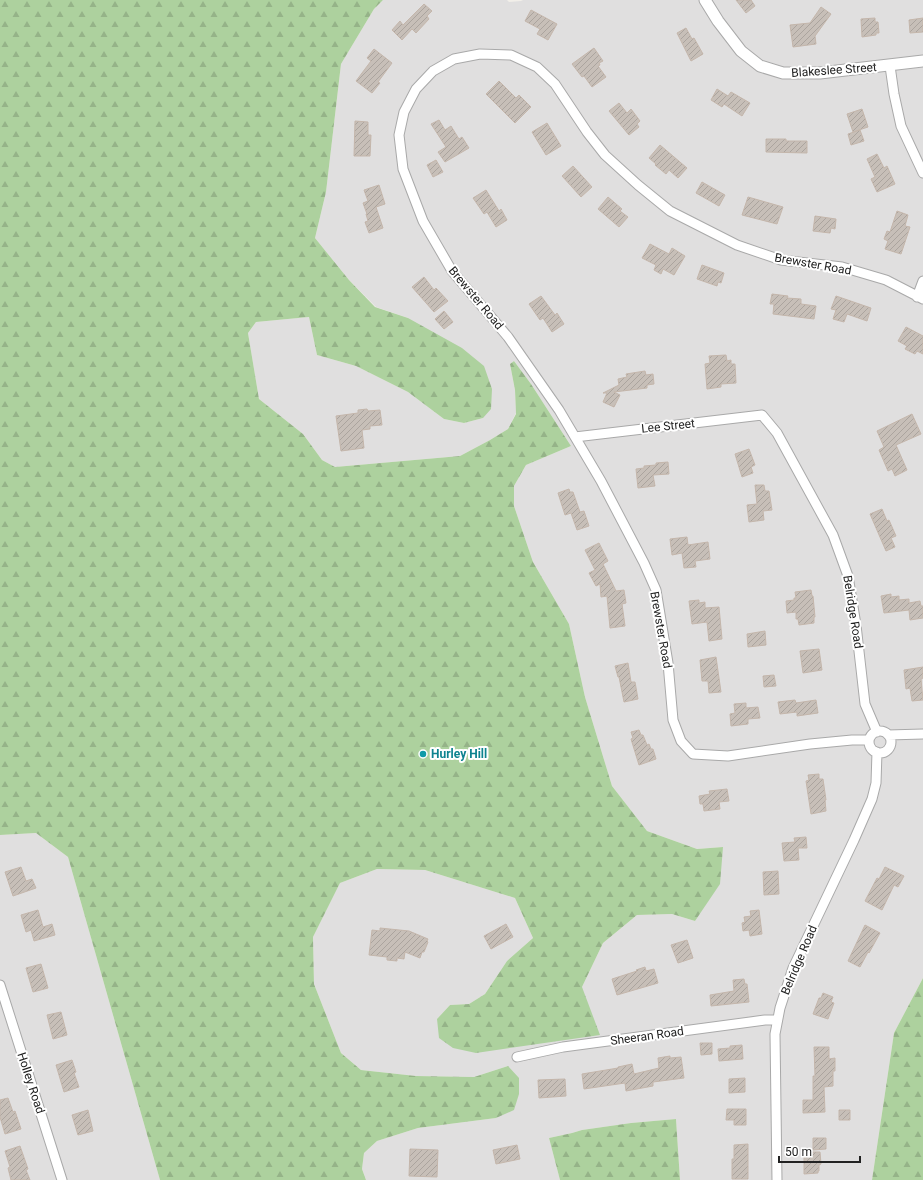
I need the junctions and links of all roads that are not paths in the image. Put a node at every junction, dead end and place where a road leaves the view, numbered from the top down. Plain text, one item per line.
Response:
1 (705, 0) edge
2 (923, 61) edge
3 (890, 66) junction
4 (923, 173) edge
5 (923, 281) edge
6 (920, 298) edge
7 (762, 415) joint
8 (575, 437) junction
9 (876, 732) junction
10 (923, 734) edge
11 (888, 735) junction
12 (869, 740) junction
13 (877, 752) junction
14 (0, 985) edge
15 (777, 1020) junction
16 (517, 1057) dead end
17 (62, 1180) edge
18 (777, 1180) edge

1 - 3 street, Blakeslee Street
2 - 3 street, Blakeslee Street
3 - 4 street
5 - 6 street
6 - 8 street, Brewster Road
7 - 8 street, Lee Street
7 - 9 street, Belridge Road
8 - 12 street, Brewster Road
9 - 11 street
9 - 12 street
10 - 11 street
11 - 13 street
12 - 13 street
13 - 15 street, Belridge Road
14 - 17 street, Holley Road
15 - 16 street, Sheeran Road
15 - 18 street, Belridge Road

